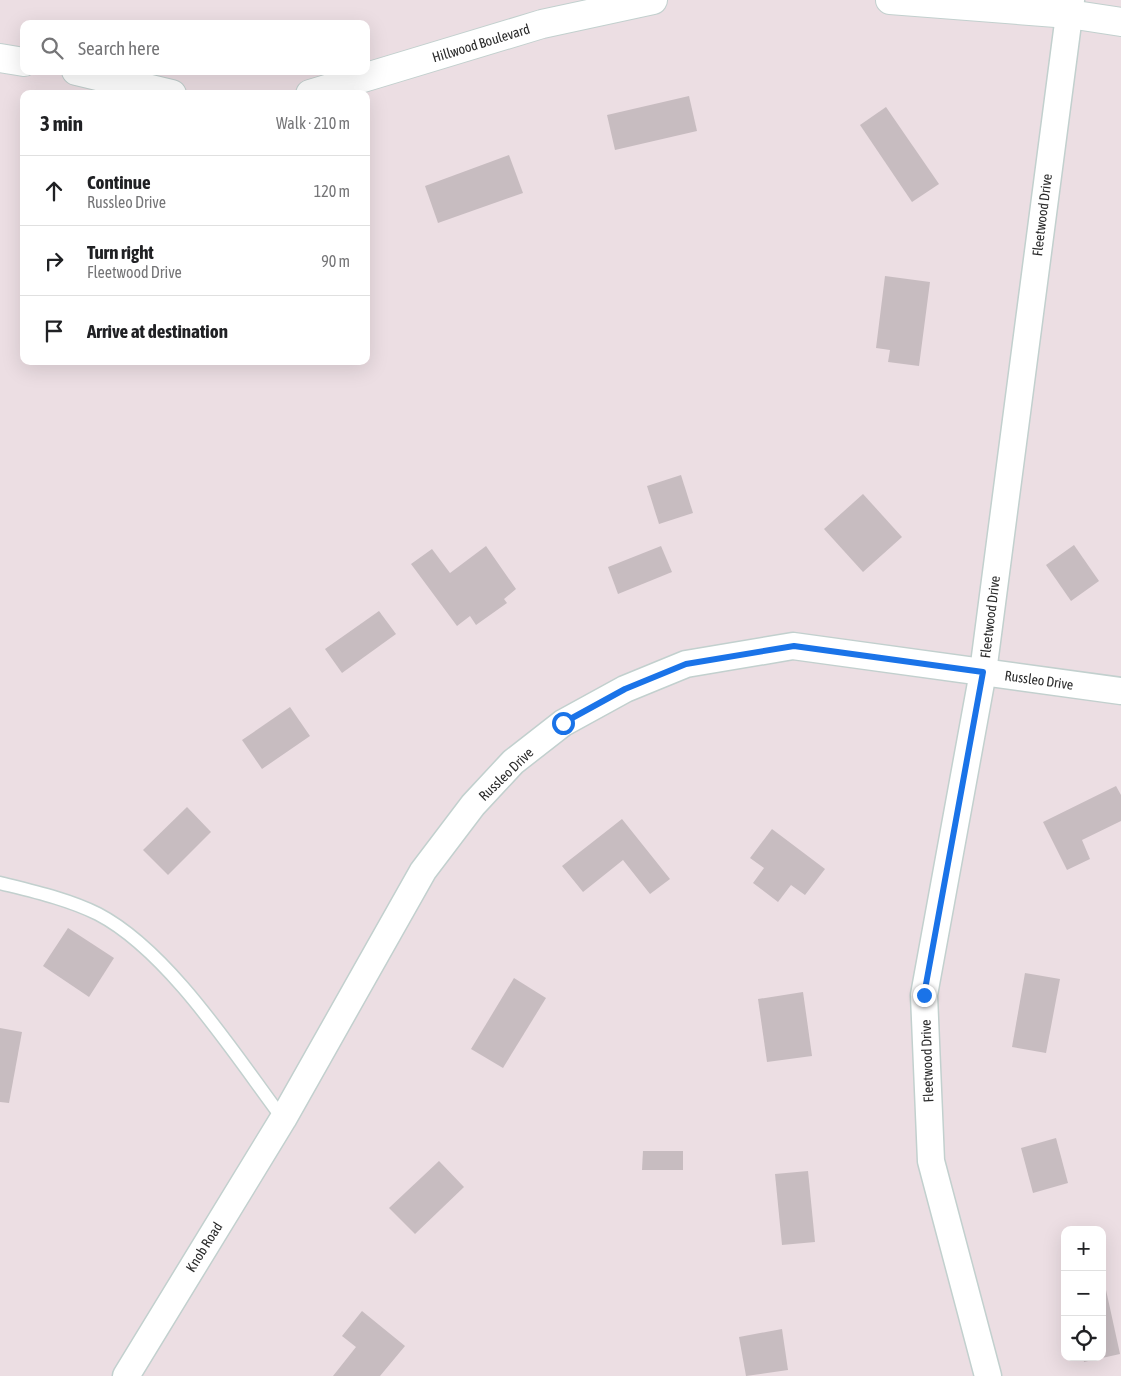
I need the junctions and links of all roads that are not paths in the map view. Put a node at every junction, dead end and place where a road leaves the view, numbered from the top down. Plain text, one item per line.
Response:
1 (653, 0) edge
2 (890, 0) edge
3 (1070, 7) edge
4 (1121, 22) edge
5 (0, 58) edge
6 (20, 61) edge
7 (93, 75) edge
8 (155, 90) edge
9 (323, 90) edge
10 (983, 672) junction
11 (1121, 691) edge
12 (0, 883) edge
13 (283, 1119) junction
14 (126, 1376) edge
15 (988, 1376) edge

1 - 9 street, Hillwood Boulevard
2 - 3 street
3 - 4 street
3 - 10 street, Fleetwood Drive
5 - 6 street
7 - 8 street
10 - 11 street, Russleo Drive
10 - 13 street, Russleo Drive
10 - 15 street, Fleetwood Drive
12 - 13 lane
13 - 14 street, Knob Road

